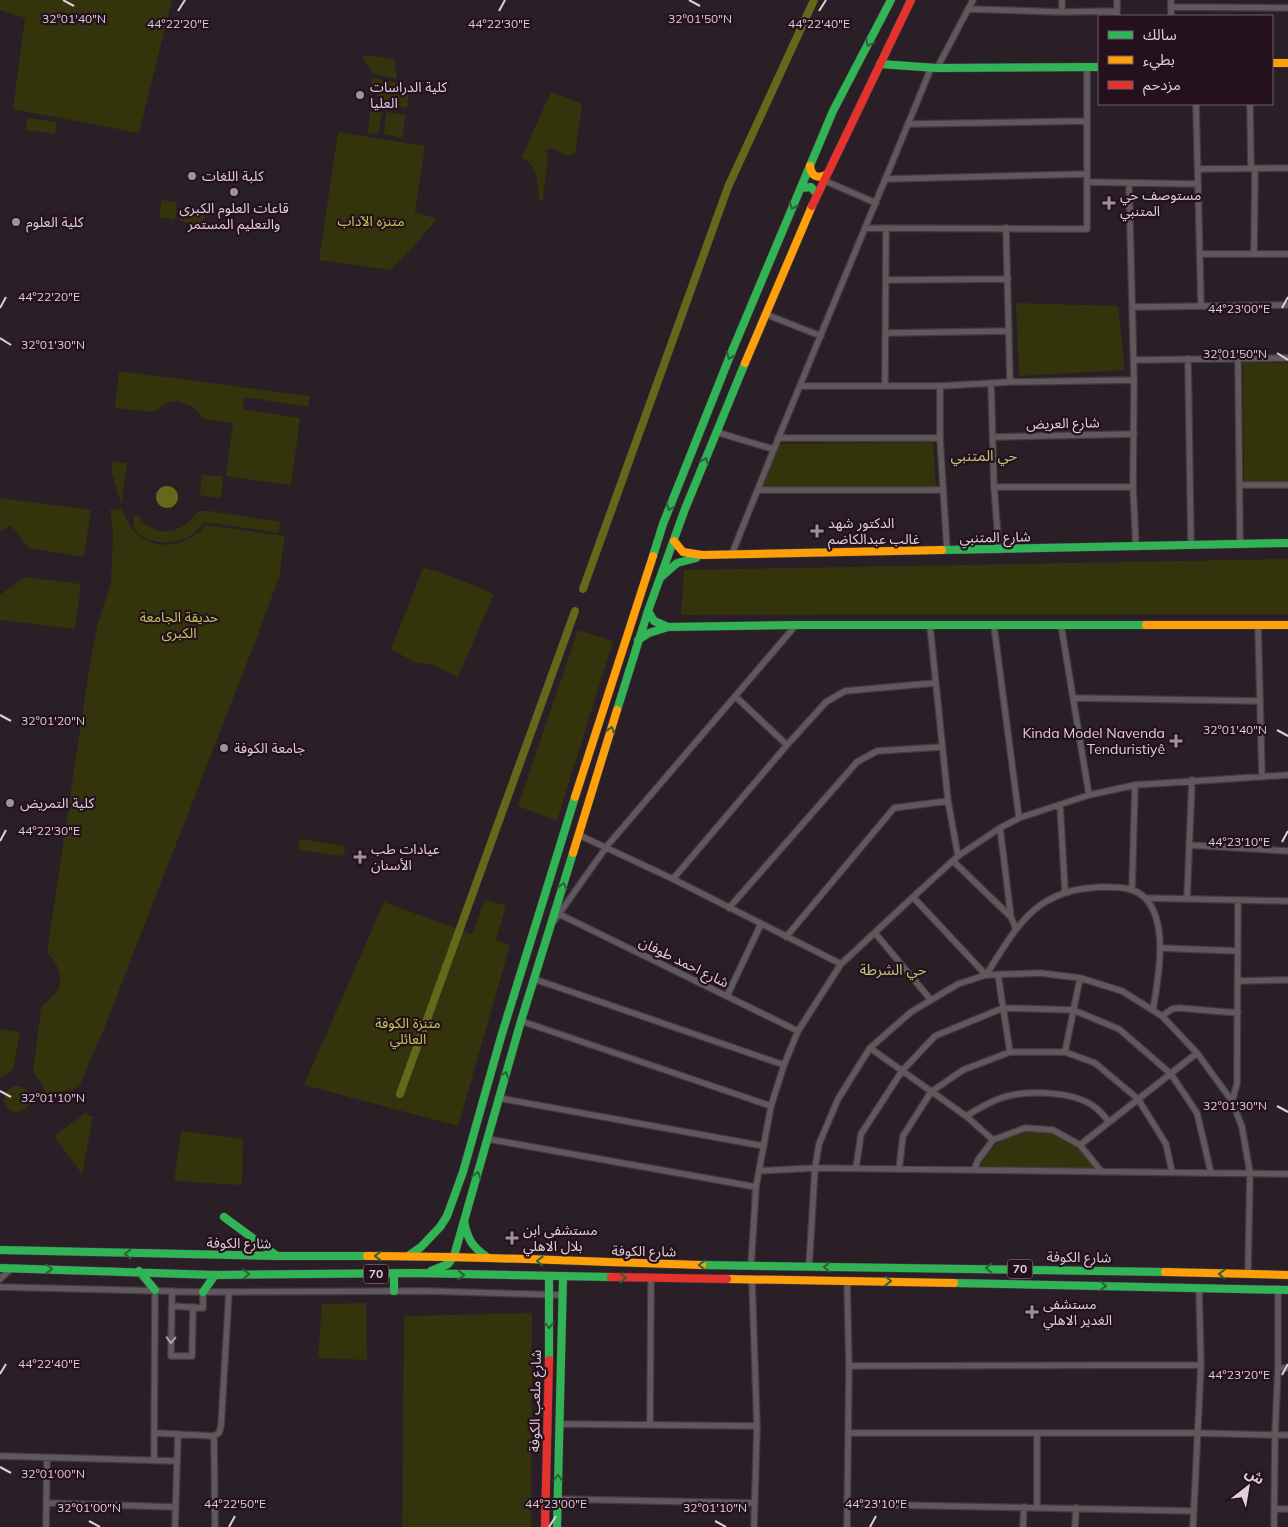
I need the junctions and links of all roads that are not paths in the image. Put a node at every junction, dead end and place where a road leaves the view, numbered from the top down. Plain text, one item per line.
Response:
1 (891, 0) edge
2 (911, 0) edge
3 (973, 0) edge
4 (1062, 0) edge
5 (1117, 0) edge
6 (1171, 3) edge
7 (1288, 8) edge
8 (968, 9) junction
9 (1062, 12) junction
10 (1117, 13) edge
11 (1273, 63) edge
12 (1288, 63) edge
13 (880, 64) junction
14 (1098, 66) edge
15 (1087, 67) junction
16 (934, 68) junction
17 (1196, 105) edge
18 (1250, 105) edge
19 (1086, 121) junction
20 (908, 124) junction
21 (810, 164) junction
22 (1198, 168) junction
23 (1253, 168) junction
24 (1288, 168) edge
25 (1087, 174) junction
26 (824, 178) junction
27 (885, 179) junction
28 (1087, 182) junction
29 (1129, 184) junction
30 (1198, 184) junction
31 (801, 188) junction
32 (817, 194) junction
33 (876, 203) junction
34 (865, 228) junction
35 (886, 228) junction
36 (1006, 228) junction
37 (1200, 254) junction
38 (1254, 254) junction
39 (1288, 254) edge
40 (1008, 279) junction
41 (886, 280) junction
42 (1288, 305) edge
43 (1201, 306) junction
44 (1133, 307) junction
45 (766, 314) junction
46 (1009, 331) junction
47 (886, 333) junction
48 (821, 336) junction
49 (1288, 358) edge
50 (1188, 359) junction
51 (1238, 359) junction
52 (1134, 360) junction
53 (1134, 380) junction
54 (1010, 382) junction
55 (991, 383) junction
56 (801, 386) junction
57 (885, 386) junction
58 (940, 386) junction
59 (716, 432) junction
60 (1134, 434) junction
61 (993, 437) junction
62 (778, 438) junction
63 (940, 438) junction
64 (773, 448) junction
65 (1240, 485) junction
66 (1288, 485) edge
67 (994, 487) junction
68 (1132, 487) junction
69 (758, 490) junction
70 (943, 490) junction
71 (674, 541) junction
72 (1288, 543) edge
73 (1240, 544) junction
74 (1191, 545) junction
75 (1136, 547) junction
76 (947, 550) junction
77 (999, 550) junction
78 (732, 554) junction
79 (702, 555) junction
80 (661, 576) junction
81 (648, 610) junction
82 (796, 625) junction
83 (1061, 625) junction
84 (1258, 625) junction
85 (1288, 625) edge
86 (930, 626) junction
87 (994, 626) junction
88 (668, 627) junction
89 (638, 640) junction
90 (935, 683) junction
91 (736, 696) junction
92 (1073, 698) junction
93 (1260, 701) junction
94 (787, 745) junction
95 (942, 747) junction
96 (1288, 775) edge
97 (1262, 777) junction
98 (1192, 780) junction
99 (1135, 784) junction
100 (1088, 795) junction
101 (948, 802) junction
102 (1060, 804) junction
103 (1019, 818) junction
104 (1000, 828) junction
105 (578, 835) junction
106 (1189, 845) junction
107 (607, 846) junction
108 (1288, 851) edge
109 (958, 856) junction
110 (557, 858) junction
111 (570, 861) junction
112 (953, 861) junction
113 (673, 878) junction
114 (1132, 890) junction
115 (1065, 892) junction
116 (912, 897) junction
117 (1145, 898) junction
118 (1187, 899) junction
119 (1238, 900) junction
120 (1288, 901) edge
121 (729, 908) junction
122 (559, 914) junction
123 (1011, 917) junction
124 (761, 924) junction
125 (551, 925) junction
126 (1016, 929) junction
127 (875, 933) junction
128 (786, 937) junction
129 (1160, 948) junction
130 (1238, 951) junction
131 (841, 964) junction
132 (986, 975) junction
133 (998, 975) junction
134 (1080, 978) junction
135 (534, 979) junction
136 (1288, 980) edge
137 (1238, 981) junction
138 (727, 996) junction
139 (931, 1000) junction
140 (1002, 1008) junction
141 (1074, 1010) junction
142 (1152, 1010) junction
143 (1238, 1012) junction
144 (1162, 1016) junction
145 (521, 1021) junction
146 (798, 1031) junction
147 (870, 1048) junction
148 (1010, 1052) junction
149 (1065, 1052) junction
150 (1197, 1053) junction
151 (784, 1065) junction
152 (902, 1071) junction
153 (1170, 1074) junction
154 (931, 1092) junction
155 (498, 1098) junction
156 (1138, 1099) junction
157 (1232, 1100) junction
158 (771, 1106) junction
159 (966, 1116) junction
160 (1109, 1122) junction
161 (488, 1139) junction
162 (993, 1140) junction
163 (1080, 1145) junction
164 (764, 1146) junction
165 (815, 1168) junction
166 (856, 1168) junction
167 (899, 1169) junction
168 (759, 1170) junction
169 (974, 1170) junction
170 (1101, 1171) junction
171 (1172, 1172) junction
172 (1211, 1173) junction
173 (1250, 1173) junction
174 (1288, 1174) edge
175 (756, 1187) junction
176 (456, 1193) junction
177 (470, 1200) junction
178 (224, 1217) dead end
179 (464, 1221) junction
180 (0, 1250) edge
181 (156, 1254) junction
182 (192, 1255) junction
183 (278, 1256) junction
184 (408, 1256) junction
185 (454, 1256) junction
186 (488, 1257) junction
187 (520, 1260) junction
188 (751, 1266) junction
189 (809, 1267) junction
190 (0, 1268) edge
191 (12, 1268) junction
192 (1034, 1269) junction
193 (1088, 1270) junction
194 (139, 1271) junction
195 (156, 1273) junction
196 (416, 1273) junction
197 (191, 1274) junction
198 (394, 1274) junction
199 (1248, 1274) junction
200 (214, 1275) junction
201 (1288, 1275) edge
202 (524, 1276) junction
203 (549, 1276) junction
204 (563, 1277) junction
205 (0, 1278) edge
206 (650, 1279) junction
207 (752, 1280) junction
208 (847, 1281) junction
209 (1010, 1284) junction
210 (1070, 1285) junction
211 (0, 1287) edge
212 (1199, 1289) junction
213 (155, 1290) junction
214 (1278, 1290) junction
215 (1288, 1290) edge
216 (172, 1291) junction
217 (203, 1292) junction
218 (229, 1292) junction
219 (394, 1292) junction
220 (550, 1294) junction
221 (563, 1295) junction
222 (172, 1306) junction
223 (193, 1307) junction
224 (1200, 1365) junction
225 (849, 1366) junction
226 (1278, 1368) junction
227 (1288, 1368) edge
228 (560, 1424) junction
229 (650, 1424) junction
230 (758, 1426) junction
231 (155, 1433) junction
232 (848, 1433) junction
233 (1037, 1433) junction
234 (1198, 1433) junction
235 (178, 1434) junction
236 (1275, 1435) junction
237 (1288, 1435) edge
238 (214, 1436) junction
239 (0, 1456) edge
240 (47, 1458) junction
241 (154, 1460) junction
242 (176, 1461) junction
243 (557, 1499) junction
244 (46, 1503) junction
245 (755, 1503) junction
246 (848, 1504) junction
247 (175, 1507) junction
248 (1024, 1507) junction
249 (1037, 1508) junction
250 (1076, 1508) junction
251 (1274, 1509) junction
252 (1288, 1509) edge
253 (1194, 1511) junction
254 (545, 1517) junction
255 (557, 1517) junction
256 (46, 1527) edge
257 (175, 1527) edge
258 (215, 1527) edge
259 (545, 1527) edge
260 (557, 1527) edge
261 (754, 1527) edge
262 (847, 1527) edge
263 (1023, 1527) edge
264 (1075, 1527) edge
265 (1193, 1527) edge
266 (1274, 1527) edge

1 -> 21 main road
2 - 13 main road
3 - 8 street
4 - 9 street
5 - 10 street
6 - 7 street
8 - 9 street
8 - 16 street
9 - 10 street
11 - 12 main road
13 - 16 main road
13 - 26 main road
14 - 15 main road
15 - 16 main road
15 - 19 street
16 - 20 street
17 - 22 street
18 - 23 street
19 - 20 street
19 - 25 street
20 - 27 street
21 - 26 main road
21 - 31 main road
22 - 23 street
22 - 30 street
23 - 24 street
23 - 38 street
25 - 27 street
25 - 28 street
26 - 32 main road
26 - 33 street
27 - 33 street
28 - 29 street
28 - 36 street
29 - 30 street
29 - 44 street
30 - 37 street
31 - 32 main road
31 -> 110 main road
32 - 45 main road
33 - 34 street
34 - 35 street
34 - 48 street
35 - 36 street
35 - 41 street
36 - 40 street
37 - 38 street
37 - 43 street
38 - 39 street
40 - 41 street
40 - 46 street
41 - 47 street
42 - 43 street
43 - 44 street
44 - 52 street
45 - 48 street
45 - 59 main road
46 - 47 street
46 - 54 street
47 - 57 street
48 - 56 street
49 - 51 street
50 - 51 street
50 - 52 street
50 - 74 street
51 - 65 street
52 - 53 street
53 - 54 street
53 - 60 street
54 - 55 street
55 - 58 street
55 - 61 street
56 - 57 street
56 - 62 street
57 - 58 street
58 - 63 street
59 - 64 street
71 -> 59 main road
60 - 61 street, شارع العريض
60 - 68 street
61 - 67 street
62 - 63 street
62 - 64 street
63 - 70 street
64 - 69 street
65 - 66 street
65 - 73 street
67 - 68 street
67 - 77 street
68 - 75 street
69 - 70 street
69 - 78 street
70 - 76 street
71 - 79 main road, شارع المتنبي
71 - 80 main road
72 - 73 main road, شارع المتنبي
73 - 74 main road, شارع المتنبي
74 - 75 main road, شارع المتنبي
75 - 77 main road, شارع المتنبي
76 - 77 main road, شارع المتنبي
76 - 78 main road, شارع المتنبي
78 - 79 main road, شارع المتنبي
79 - 80 main road, شارع المتنبي
80 - 81 main road
81 - 88 main road
81 - 89 main road
82 - 86 main road
82 - 88 main road
82 - 91 street
83 - 84 main road
83 - 87 main road
83 - 92 street
84 - 85 main road
84 - 93 street
86 - 87 main road
86 - 90 street
87 - 103 street
88 - 89 main road
105 -> 89 main road
90 - 94 street
90 - 95 street
91 - 94 street
91 - 107 street
92 - 93 street
92 - 100 street
93 - 97 street
94 - 113 street
95 - 101 street
95 - 121 street
96 - 97 street
97 - 98 street
98 - 99 street
98 - 106 street
99 - 100 street
99 - 114 street
100 - 102 street
101 - 109 street
101 - 128 street
102 - 103 street
102 - 115 street
103 - 104 street
104 - 109 street
104 - 123 street
105 - 107 street
105 - 111 main road
106 - 108 street
106 - 118 street
107 - 113 street
107 - 122 street
109 - 112 street
110 - 111 main road
110 - 176 main road
125 -> 111 main road
112 - 116 street
112 - 123 street
113 - 121 street
114 - 115 street
114 - 117 street
115 - 126 street
116 - 127 street
116 - 132 street
117 - 118 street
117 - 129 street
118 - 119 street
119 - 120 street
119 - 130 street
121 - 124 street
122 - 125 street
122 - 138 street, شارع احمد طوفان
123 - 126 street
124 - 128 street
124 - 138 street
125 - 135 main road
126 - 132 street
127 - 131 street
127 - 139 street
128 - 131 street
129 - 130 street
129 - 142 street
130 - 137 street
131 - 146 street
132 - 133 street
132 - 139 street
133 - 134 street
133 - 140 street
134 - 141 street
134 - 142 street
135 - 145 main road
135 - 151 street
136 - 137 street
137 - 143 street
138 - 146 street, شارع احمد طوفان
139 - 147 street
140 - 141 street
140 - 148 street
140 - 152 street
141 - 149 street
141 - 153 street
142 - 144 street
143 - 144 street
143 - 157 street
144 - 150 street
155 -> 145 main road
145 - 158 street
146 - 151 street
147 - 152 street
147 - 165 street
148 - 149 street
148 - 154 street
149 - 156 street
150 - 153 street
150 - 157 street
151 - 158 street
152 - 154 street
152 - 166 street
153 - 156 street
153 - 172 street
154 - 159 street
154 - 167 street
155 - 161 main road
155 - 164 street
156 - 160 street
156 - 171 street
157 - 173 street
158 - 164 street
159 - 160 street
159 - 162 street
160 - 163 street
161 - 175 street
177 -> 161 main road
162 - 163 street
162 - 169 street
163 - 170 street
164 - 168 street
165 - 166 street
165 - 168 street
165 - 189 street
166 - 167 street
167 - 169 street
168 - 175 street
169 - 170 street
170 - 171 street
171 - 172 street
172 - 173 street
173 - 174 street
173 - 199 street
175 - 188 street
176 - 177 main road
176 - 184 main road
177 - 179 main road
178 - 183 main road
179 - 185 main road
179 - 186 main road
181 -> 180 main road, شارع الكوفة / 70
181 - 182 main road, شارع الكوفة / 70
181 - 195 main road
182 - 183 main road, شارع الكوفة / 70
182 - 197 main road
184 -> 183 main road, شارع الكوفة / 70
184 - 185 main road, شارع الكوفة / 70
185 - 186 main road, شارع الكوفة / 70
185 - 196 main road
186 - 187 main road, شارع الكوفة / 70
188 -> 187 main road, شارع الكوفة / 70
187 - 202 main road
188 - 189 main road, شارع الكوفة / 70
192 -> 189 main road, شارع الكوفة / 70
190 - 191 main road, شارع الكوفة / 70
191 -> 194 main road, شارع الكوفة / 70
191 - 205 street
192 - 193 main road, شارع الكوفة / 70
192 - 209 main road
199 -> 193 main road, شارع الكوفة / 70
193 - 210 main road
194 - 195 main road, شارع الكوفة / 70
194 - 213 main road
195 - 197 main road, شارع الكوفة / 70
196 - 198 main road, شارع الكوفة / 70
196 -> 202 main road, شارع الكوفة / 70
197 - 200 main road, شارع الكوفة / 70
200 -> 198 main road, شارع الكوفة / 70
198 - 219 main road
199 - 201 main road, شارع الكوفة / 70
200 - 217 main road
202 - 203 main road, شارع الكوفة / 70
203 - 204 main road, شارع الكوفة / 70
203 - 220 main road, شارع ملعب الكوفة
204 -> 206 main road, شارع الكوفة / 70
204 - 221 main road, شارع ملعب الكوفة
206 - 207 main road, شارع الكوفة / 70
206 - 229 street
207 - 208 main road, شارع الكوفة / 70
207 - 230 street
208 -> 209 main road, شارع الكوفة / 70
208 - 225 street
209 - 210 main road, شارع الكوفة / 70
210 -> 212 main road, شارع الكوفة / 70
211 - 213 street
212 - 214 main road, شارع الكوفة / 70
212 - 224 street
213 - 216 street
213 - 231 street
214 - 215 main road, شارع الكوفة / 70
214 - 226 street
216 - 217 street
216 - 222 street
217 - 218 street
217 - 223 street
218 - 219 street
218 - 238 street
219 - 220 street
220 - 221 street
220 -> 254 main road, شارع ملعب الكوفة
221 - 228 main road, شارع ملعب الكوفة
222 - 223 street
222 -> 223 street
224 - 225 street
224 - 234 street
225 - 232 street
226 - 227 street
226 - 236 street
228 - 229 street
243 -> 228 main road, شارع ملعب الكوفة
229 - 230 street
230 - 245 street
231 - 235 street
231 - 241 street
232 - 233 street
232 - 246 street
233 - 234 street
233 - 249 street
234 - 236 street
234 - 253 street
235 - 238 street
235 - 242 street
236 - 237 street
236 - 251 street
238 - 258 street
239 - 240 street
240 - 241 street
240 - 244 street
241 - 242 street
242 - 247 street
243 - 245 street
243 - 255 main road, شارع ملعب الكوفة
244 - 247 street
244 - 256 street
245 - 261 street
246 - 248 street
246 - 262 street
247 - 257 street
248 - 249 street
248 - 263 street
249 - 250 street
250 - 253 street
250 - 264 street
251 - 252 street
251 - 266 street
253 - 265 street
254 - 255 main road
254 - 259 main road, شارع ملعب الكوفة
255 - 260 main road, شارع ملعب الكوفة

